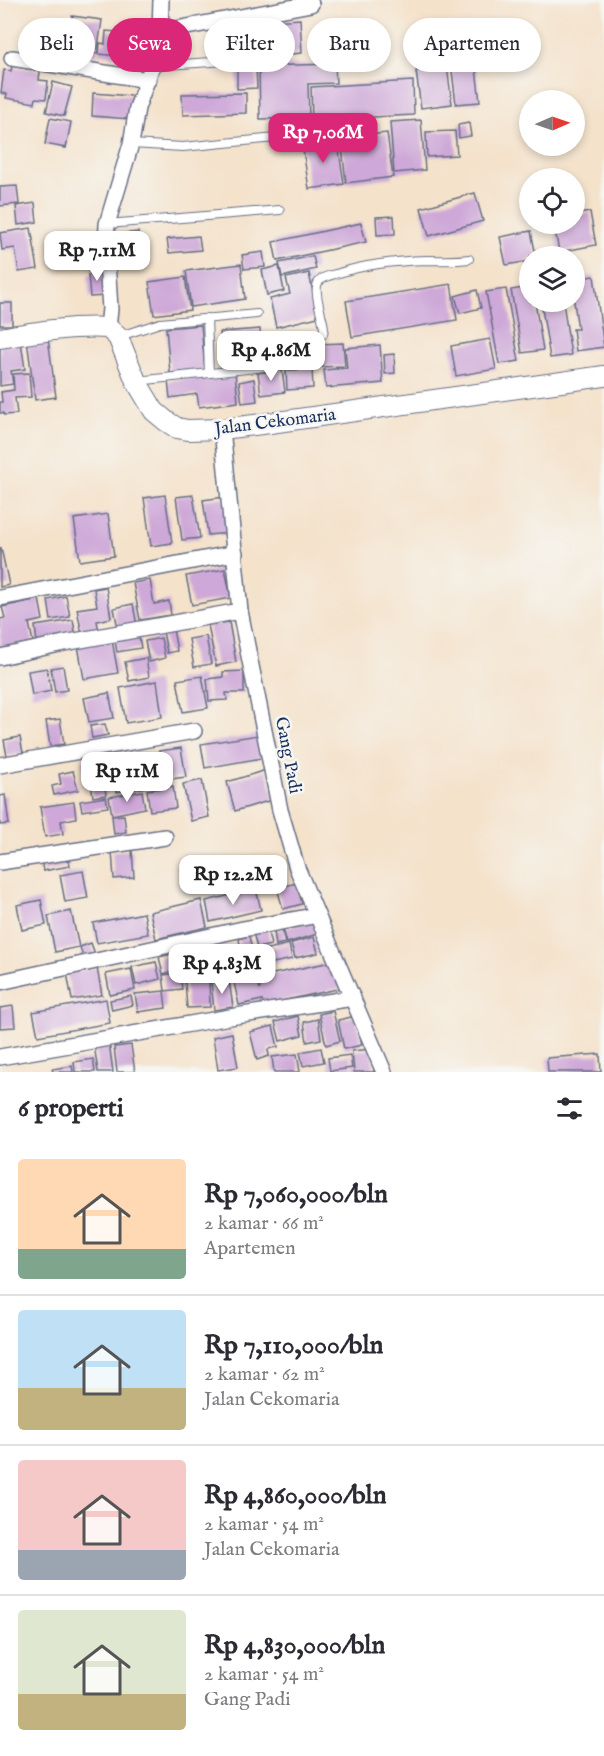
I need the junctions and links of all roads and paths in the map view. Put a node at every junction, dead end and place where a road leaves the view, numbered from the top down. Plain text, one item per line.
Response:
1 (161, 0) edge
2 (311, 4) dead end
3 (160, 18) edge
4 (192, 26) edge
5 (12, 57) dead end
6 (204, 67) edge
7 (150, 73) junction
8 (370, 129) dead end
9 (131, 144) junction
10 (280, 210) dead end
11 (107, 224) junction
12 (469, 259) dead end
13 (256, 314) dead end
14 (207, 318) junction
15 (113, 332) junction
16 (0, 338) edge
17 (209, 373) junction
18 (604, 376) edge
19 (136, 381) junction
20 (222, 429) junction
21 (235, 553) junction
22 (0, 598) edge
23 (240, 611) junction
24 (0, 657) edge
25 (194, 731) dead end
26 (0, 765) edge
27 (165, 837) dead end
28 (0, 862) edge
29 (313, 916) dead end
30 (0, 982) edge
31 (353, 998) junction
32 (0, 1057) edge
33 (384, 1072) edge

1 - 3 street
2 - 4 street
5 - 7 street
6 - 7 lane
7 - 9 street
8 - 9 lane
9 - 11 street
10 - 11 lane
11 - 15 street
12 - 17 lane
13 - 14 lane
14 - 15 lane
14 - 17 lane
15 - 16 street
15 - 19 street, Jalan Cekomaria
17 - 19 lane
18 - 20 street, Jalan Cekomaria
19 - 20 street, Jalan Cekomaria
20 - 21 street, Gang Padi
21 - 22 street
21 - 23 street, Gang Padi
23 - 24 street
23 - 31 street, Gang Padi
25 - 26 street
27 - 28 street
29 - 30 street
31 - 32 street
31 - 33 street, Gang Padi

